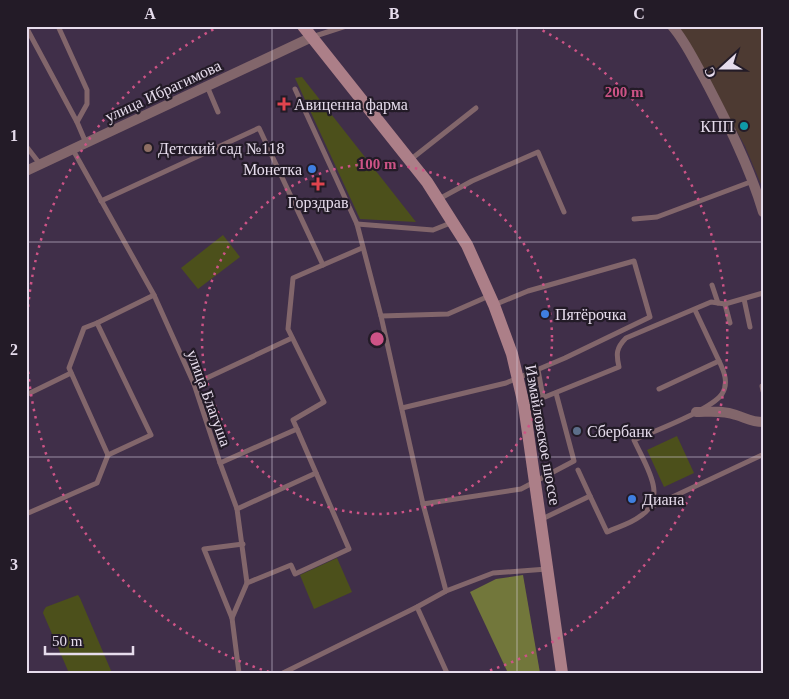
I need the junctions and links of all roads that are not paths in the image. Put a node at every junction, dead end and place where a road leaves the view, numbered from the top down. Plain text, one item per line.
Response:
1 (58, 26) edge
2 (303, 26) edge
3 (346, 26) edge
4 (672, 26) edge
5 (26, 27) edge
6 (312, 37) junction
7 (207, 86) junction
8 (295, 89) dead end
9 (476, 108) dead end
10 (218, 112) dead end
11 (77, 122) junction
12 (227, 134) dead end
13 (230, 141) junction
14 (86, 144) junction
15 (26, 146) edge
16 (73, 150) junction
17 (410, 160) junction
18 (40, 165) junction
19 (26, 171) edge
20 (754, 181) junction
21 (439, 199) junction
22 (101, 200) junction
23 (564, 212) dead end
24 (763, 212) edge
25 (634, 219) dead end
26 (453, 222) junction
27 (357, 224) junction
28 (362, 248) junction
29 (323, 264) junction
30 (712, 285) dead end
31 (763, 293) edge
32 (154, 294) junction
33 (744, 299) junction
34 (492, 300) junction
35 (718, 303) junction
36 (725, 304) junction
37 (695, 310) junction
38 (381, 316) junction
39 (97, 322) junction
40 (730, 323) dead end
41 (750, 327) dead end
42 (292, 338) junction
43 (719, 361) junction
44 (538, 370) junction
45 (71, 373) junction
46 (518, 378) junction
47 (194, 384) junction
48 (659, 389) dead end
49 (556, 393) junction
50 (26, 395) edge
51 (544, 397) junction
52 (524, 405) junction
53 (402, 408) junction
54 (696, 412) junction
55 (763, 422) edge
56 (297, 429) junction
57 (108, 455) junction
58 (762, 455) dead end
59 (220, 463) junction
60 (578, 470) dead end
61 (316, 473) junction
62 (536, 480) junction
63 (590, 496) junction
64 (423, 504) junction
65 (651, 507) junction
66 (238, 509) junction
67 (26, 514) edge
68 (541, 520) junction
69 (242, 544) junction
70 (548, 569) junction
71 (247, 583) junction
72 (446, 591) junction
73 (417, 607) junction
74 (232, 618) junction
75 (239, 673) edge
76 (283, 673) edge
77 (448, 673) edge
78 (562, 673) edge

1 - 11 lane
2 - 6 main road, Измайловское шоссе
3 - 6 lane
4 - 20 street
5 - 11 lane
6 - 7 street, улица Ибрагимова
6 - 17 main road, Измайловское шоссе
7 - 10 lane
7 - 14 street, улица Ибрагимова
8 - 27 lane
9 - 17 lane
11 - 14 lane
12 - 13 lane
13 - 22 lane
13 - 29 lane
14 - 16 street, улица Ибрагимова
15 - 18 lane
16 - 18 street, улица Ибрагимова
16 - 22 lane, улица Благуша
17 - 21 main road, Измайловское шоссе
18 - 19 street, улица Ибрагимова
20 - 24 street
20 - 25 lane
21 - 23 lane
21 - 26 main road, Измайловское шоссе
22 - 32 lane, улица Благуша
26 - 27 lane
26 - 34 main road, Измайловское шоссе
27 - 28 lane
28 - 29 lane
28 - 38 lane
29 - 42 lane
30 - 35 lane
31 - 33 lane
32 - 39 lane
32 - 47 lane, улица Благуша
33 - 36 lane
33 - 41 lane
34 - 38 lane
34 - 44 lane
34 - 46 main road, Измайловское шоссе
35 - 36 lane
35 - 37 lane
36 - 40 lane
37 - 43 lane
37 - 49 lane
38 - 53 lane
39 - 45 lane
39 - 57 lane
42 - 47 lane
42 - 56 lane
43 - 48 lane
43 - 54 lane
44 - 46 lane
44 - 51 lane
45 - 50 lane
45 - 57 lane
46 - 52 main road, Измайловское шоссе
46 - 53 lane
47 - 59 lane, улица Благуша
49 - 51 lane
49 - 62 lane
51 - 52 lane
52 - 62 main road, Измайловское шоссе
53 - 64 lane
54 - 55 street
54 - 65 lane
56 - 59 lane
56 - 61 lane
57 - 67 lane
58 - 65 lane
59 - 66 lane, улица Благуша
60 - 63 lane
61 - 66 lane
61 - 71 lane
62 - 64 lane
62 - 68 main road, Измайловское шоссе
63 - 65 lane
63 - 68 lane
64 - 72 lane
66 - 69 lane, улица Благуша
68 - 70 main road, Измайловское шоссе
69 - 71 lane, улица Благуша
69 - 74 lane
70 - 72 lane
70 - 78 main road, Измайловское шоссе
71 - 74 lane
72 - 73 lane
73 - 76 lane
73 - 77 lane
74 - 75 lane

